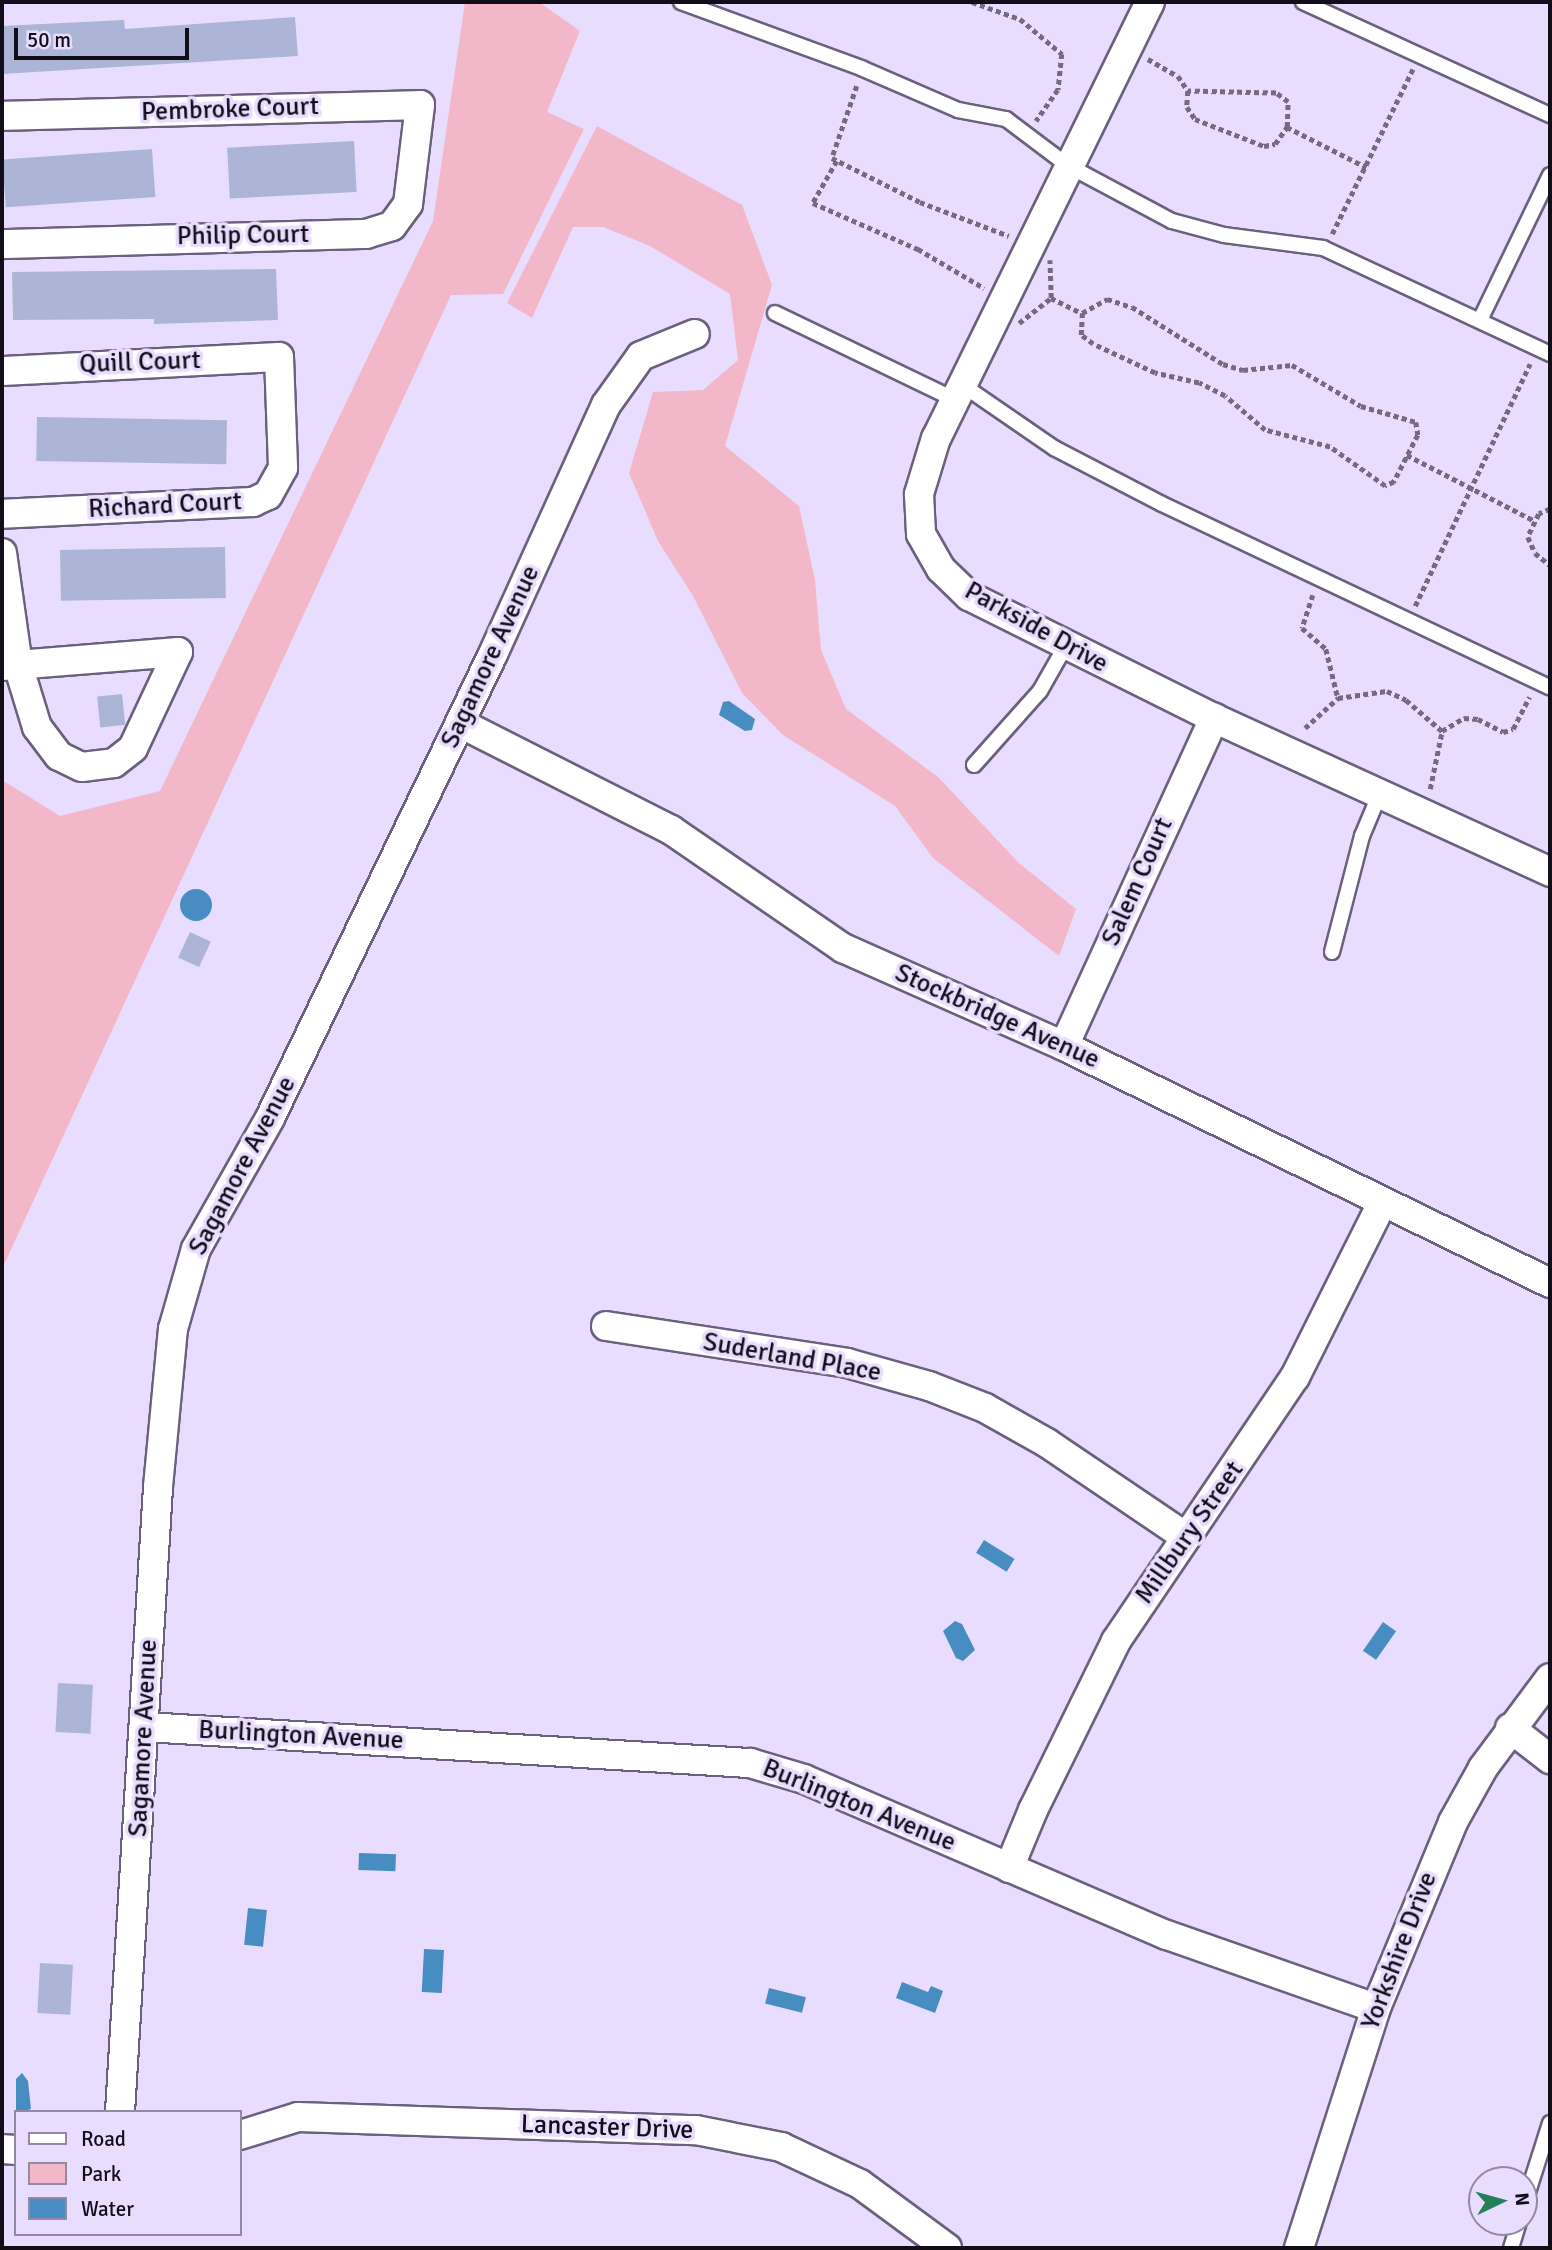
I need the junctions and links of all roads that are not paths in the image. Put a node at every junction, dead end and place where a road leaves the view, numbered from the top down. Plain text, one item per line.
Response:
1 (681, 2) edge
2 (1150, 2) edge
3 (1303, 2) edge
4 (1550, 115) edge
5 (2, 117) edge
6 (416, 142) joint
7 (1067, 165) junction
8 (1550, 175) edge
9 (2, 244) edge
10 (775, 313) dead end
11 (1480, 320) junction
12 (695, 334) dead end
13 (1544, 351) edge
14 (279, 357) joint
15 (2, 371) edge
16 (958, 391) junction
17 (2, 514) edge
18 (2, 553) edge
19 (1065, 647) junction
20 (10, 665) edge
21 (1544, 684) edge
22 (1214, 718) junction
23 (460, 723) junction
24 (974, 765) dead end
25 (1380, 793) junction
26 (1550, 872) edge
27 (1332, 952) dead end
28 (1064, 1046) junction
29 (1382, 1203) junction
30 (1550, 1283) edge
31 (606, 1326) dead end
32 (1186, 1537) junction
33 (1550, 1678) edge
34 (145, 1727) junction
35 (1510, 1728) junction
36 (1550, 1759) edge
37 (1009, 1868) junction
38 (1376, 2008) junction
39 (120, 2110) edge
40 (1550, 2123) edge
41 (242, 2134) edge
42 (1536, 2166) edge
43 (916, 2239) edge
44 (947, 2248) edge
45 (1299, 2248) edge

1 - 7 lane
2 - 7 street, Parkside Drive
3 - 4 lane
5 - 6 street, Pembroke Court
6 - 9 street, Philip Court
7 - 11 lane
7 - 16 street, Parkside Drive
8 - 11 lane
10 - 16 lane
11 - 13 lane
12 - 23 street, Sagamore Avenue
14 - 15 street, Quill Court
14 - 17 street, Richard Court
16 - 19 street, Parkside Drive
16 - 21 lane
18 - 20 street
19 - 22 street, Parkside Drive
19 - 24 lane
20 - 20 street
22 - 25 street, Parkside Drive
22 - 28 street, Salem Court
23 - 28 street, Stockbridge Avenue
23 - 34 street, Sagamore Avenue
25 - 26 street, Parkside Drive
25 - 27 lane
28 - 29 street, Stockbridge Avenue
29 - 30 street, Stockbridge Avenue
29 - 32 street, Millbury Street
31 - 32 street, Suderland Place
32 - 37 street, Millbury Street
33 - 35 street, Yorkshire Drive
34 - 37 street, Burlington Avenue
34 - 39 street, Sagamore Avenue
35 - 36 street
35 - 38 street, Yorkshire Drive
37 - 38 street, Burlington Avenue
38 - 45 street, Yorkshire Drive
40 - 42 lane
41 - 43 street, Lancaster Drive
43 - 44 street, Lancaster Drive

